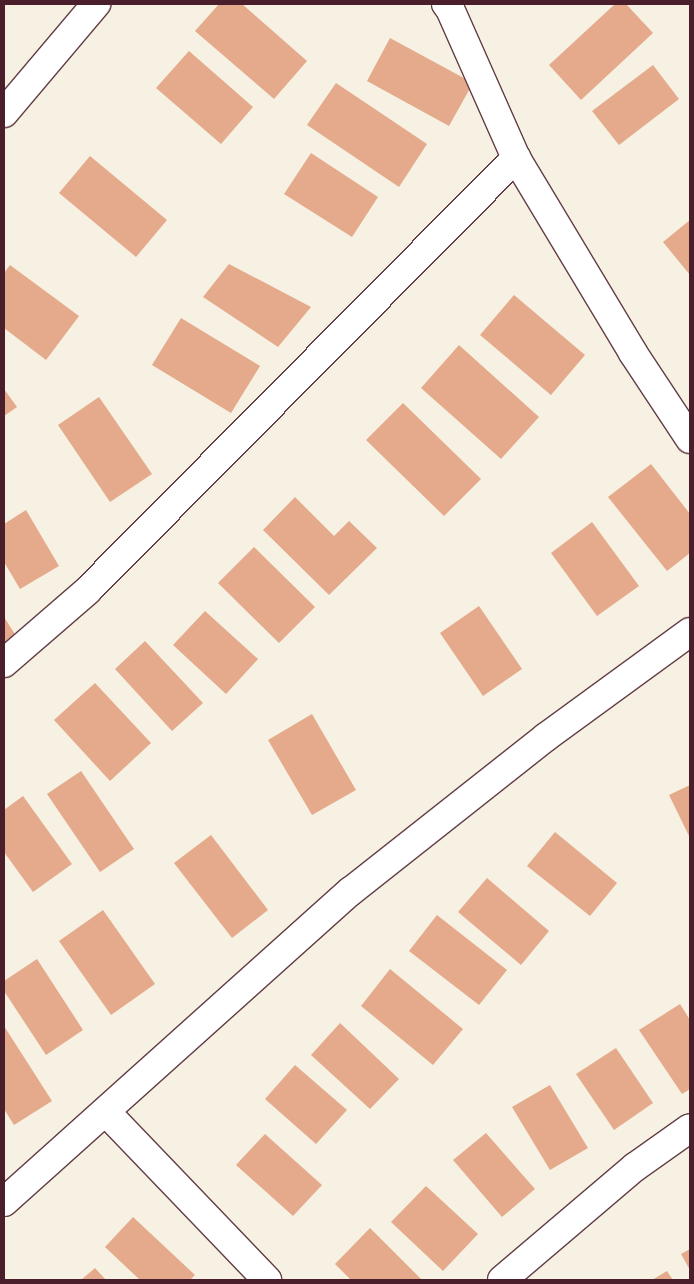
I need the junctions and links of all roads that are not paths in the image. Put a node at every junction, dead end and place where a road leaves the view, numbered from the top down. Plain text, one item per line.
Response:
1 (96, 4) edge
2 (446, 4) edge
3 (4, 113) edge
4 (516, 158) junction
5 (690, 440) edge
6 (690, 632) edge
7 (4, 663) edge
8 (106, 1112) junction
9 (690, 1128) edge
10 (4, 1202) edge
11 (267, 1280) edge
12 (502, 1280) edge

1 - 3 street
2 - 4 street
4 - 5 street
4 - 7 street
6 - 8 street
8 - 10 street
8 - 11 street
9 - 12 street

